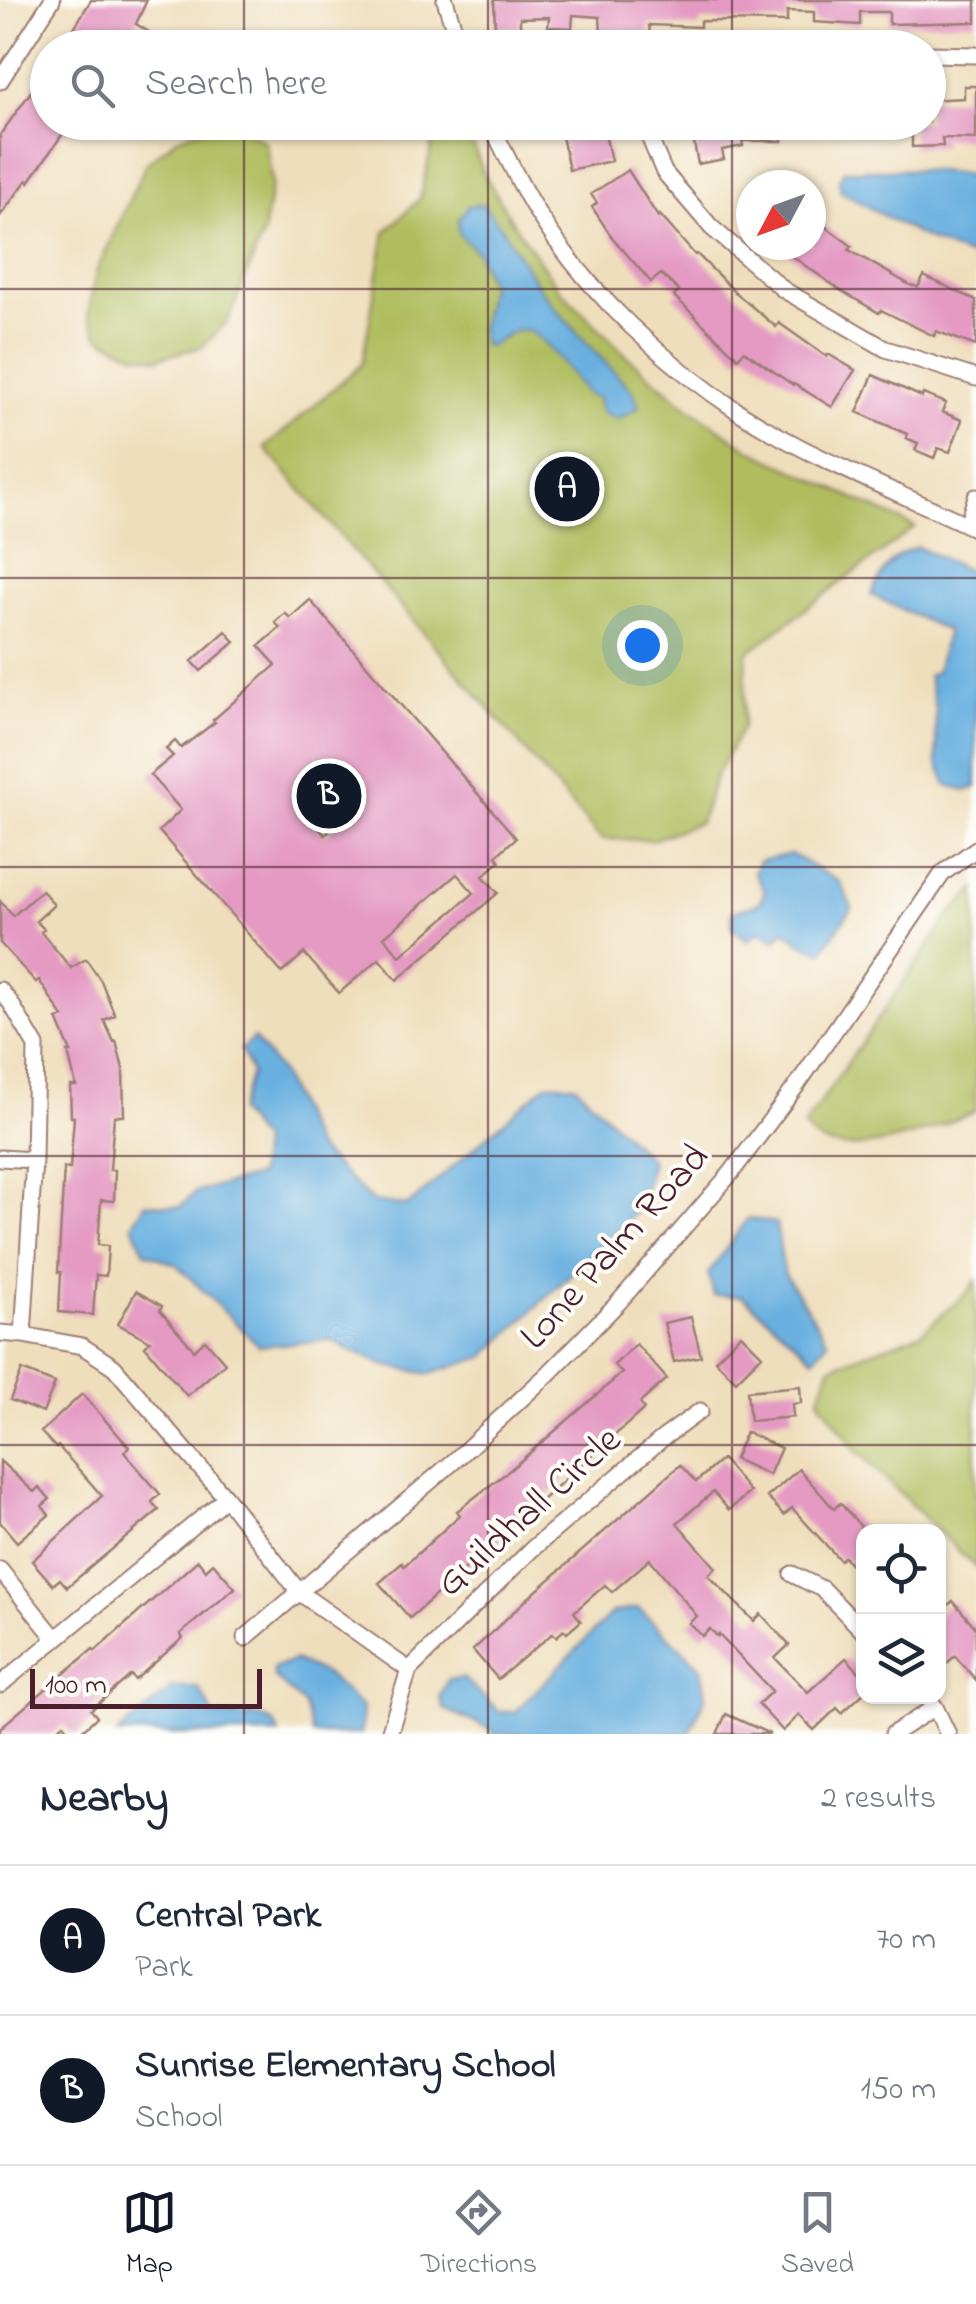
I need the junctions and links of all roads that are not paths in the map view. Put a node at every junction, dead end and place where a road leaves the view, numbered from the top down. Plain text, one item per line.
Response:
1 (52, 0) edge
2 (444, 0) edge
3 (33, 30) edge
4 (454, 30) edge
5 (30, 34) edge
6 (946, 55) edge
7 (976, 56) edge
8 (0, 81) edge
9 (500, 140) edge
10 (650, 140) edge
11 (976, 378) edge
12 (976, 497) edge
13 (971, 527) edge
14 (976, 849) edge
15 (0, 990) edge
16 (0, 1158) edge
17 (34, 1160) junction
18 (0, 1334) edge
19 (23, 1335) junction
20 (700, 1411) dead end
21 (226, 1498) junction
22 (0, 1570) edge
23 (792, 1574) dead end
24 (300, 1593) junction
25 (856, 1624) edge
26 (55, 1638) junction
27 (245, 1638) dead end
28 (409, 1670) junction
29 (0, 1685) edge
30 (928, 1704) edge
31 (931, 1704) edge
32 (389, 1734) edge
33 (893, 1734) edge
34 (948, 1734) edge

1 - 3 street
2 - 4 street
5 - 8 street
6 - 7 street
9 - 13 street
10 - 11 street
12 - 13 street
14 - 24 street, Lone Palm Road
15 - 17 street
16 - 17 street
17 - 19 street
18 - 19 street
19 - 21 street
20 - 28 street, Guildhall Circle
21 - 24 street
21 - 26 street
22 - 26 street
23 - 25 street
24 - 27 street, Lone Palm Road
24 - 28 street
26 - 29 street
28 - 32 street, Guildhall Circle
30 - 33 street
31 - 34 street

